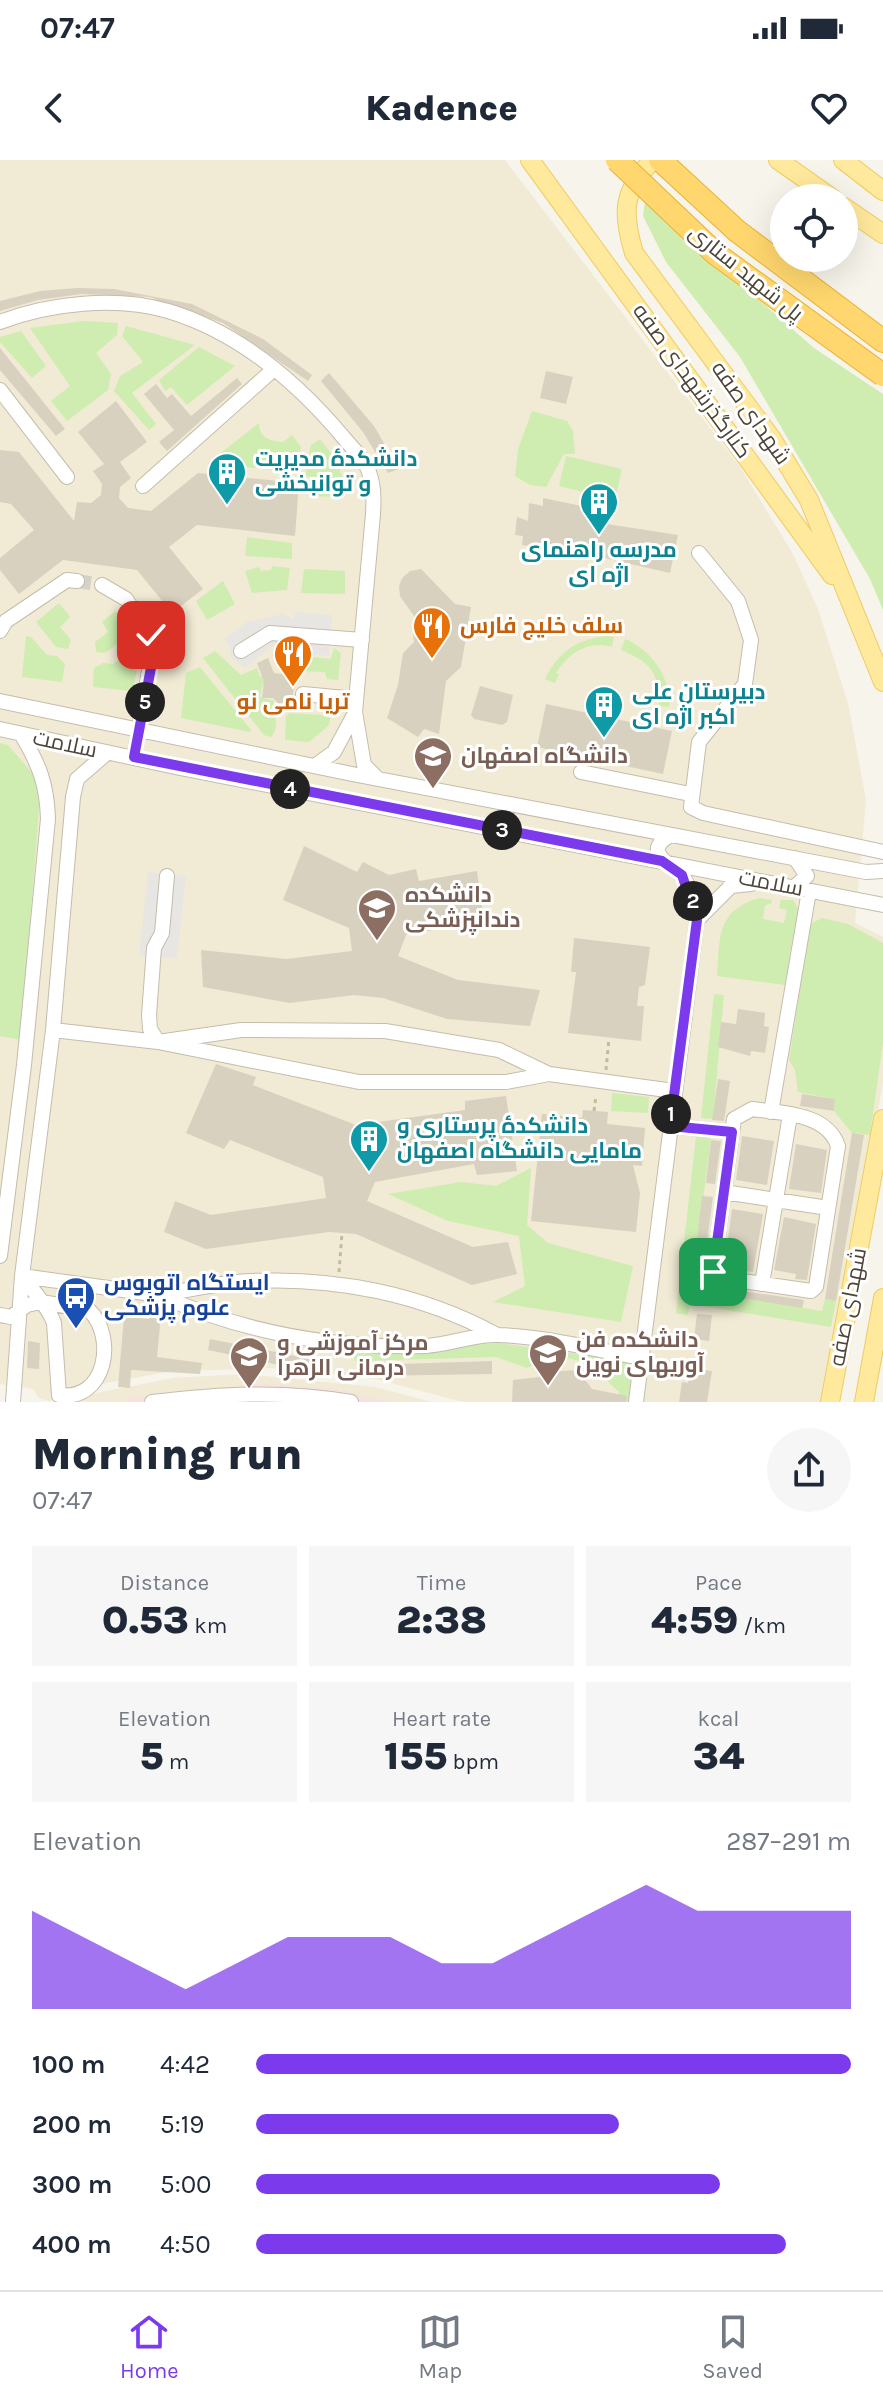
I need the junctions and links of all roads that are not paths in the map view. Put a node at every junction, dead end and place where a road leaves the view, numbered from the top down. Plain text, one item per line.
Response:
1 (530, 160) edge
2 (617, 160) edge
3 (653, 160) edge
4 (660, 160) edge
5 (778, 160) edge
6 (843, 160) edge
7 (812, 184) edge
8 (883, 191) edge
9 (858, 217) edge
10 (883, 234) edge
11 (0, 322) edge
12 (883, 341) edge
13 (274, 369) junction
14 (883, 375) edge
15 (0, 390) edge
16 (67, 477) dead end
17 (143, 486) dead end
18 (699, 553) dead end
19 (77, 581) tunnel mouth
20 (102, 585) tunnel mouth
21 (853, 603) junction
22 (0, 631) edge
23 (362, 640) junction
24 (241, 651) dead end
25 (883, 682) edge
26 (303, 694) dead end
27 (0, 701) edge
28 (356, 706) junction
29 (0, 729) edge
30 (139, 730) junction
31 (21, 734) junction
32 (107, 753) junction
33 (134, 757) junction
34 (315, 766) junction
35 (581, 772) dead end
36 (378, 779) junction
37 (690, 794) junction
38 (671, 835) junction
39 (883, 852) edge
40 (795, 858) junction
41 (662, 861) junction
42 (883, 871) edge
43 (866, 872) junction
44 (167, 876) dead end
45 (767, 883) junction
46 (793, 888) junction
47 (809, 891) junction
48 (861, 901) junction
49 (883, 905) edge
50 (697, 920) junction
51 (53, 1030) junction
52 (158, 1042) junction
53 (24, 1065) junction
54 (48, 1066) junction
55 (549, 1074) junction
56 (674, 1091) junction
57 (771, 1112) junction
58 (790, 1115) junction
59 (883, 1119) edge
60 (670, 1126) junction
61 (732, 1132) junction
62 (724, 1192) junction
63 (775, 1201) junction
64 (828, 1208) junction
65 (0, 1256) edge
66 (22, 1276) junction
67 (762, 1284) junction
68 (159, 1295) junction
69 (883, 1298) edge
70 (41, 1302) junction
71 (21, 1311) junction
72 (0, 1315) edge
73 (497, 1335) junction
74 (642, 1358) junction
75 (292, 1398) edge
76 (342, 1401) edge
77 (13, 1402) edge
78 (152, 1402) edge
79 (636, 1402) edge
80 (830, 1402) edge
81 (864, 1402) edge

1 - 21 main road, کنارگذرشهدای صفه
2 - 14 highway, پل شهید ستاری, bridge
3 - 21 main road, شهدای صفه
4 - 12 highway, پل شهید ستاری
5 - 7 main road
6 - 8 main road
9 - 10 main road
11 - 13 lane
13 - 17 lane
13 - 23 lane
15 - 16 lane
18 - 37 lane
19 - 22 lane
20 - 30 lane
21 - 25 main road, شهدای صفه
23 - 24 lane
23 - 28 lane
26 - 28 lane
27 - 30 lane, سلامت
28 - 34 lane
28 - 36 lane
29 - 31 lane, سلامت
30 - 33 lane
30 - 34 lane, سلامت
31 - 32 lane, سلامت
31 - 53 lane
32 - 33 lane, سلامت
32 - 51 lane
33 - 41 lane, سلامت
34 - 36 lane, سلامت
35 - 37 lane
36 - 38 lane, سلامت
37 - 39 lane
38 - 40 lane, سلامت
38 - 41 lane
40 - 43 lane, سلامت
40 - 46 lane
41 - 45 lane, سلامت
41 - 50 lane
42 - 43 lane, سلامت
43 - 48 lane
44 - 52 lane
45 - 46 lane, سلامت
45 - 50 lane
46 - 47 lane, سلامت
47 - 48 lane, سلامت
47 - 57 lane
48 - 49 lane, سلامت
50 - 56 lane
51 - 52 lane
51 - 54 lane
52 - 55 lane
52 - 55 lane
53 - 54 lane
53 - 65 lane
54 - 66 lane
55 - 56 lane
56 - 60 lane
57 - 58 lane
57 - 61 lane
58 - 63 lane
58 - 64 lane
59 - 80 main road, شهدای صفه
60 - 61 lane
60 - 74 lane
61 - 62 lane
62 - 63 lane
62 - 67 lane
63 - 64 lane
63 - 67 lane
64 - 67 lane
66 - 68 lane
66 - 70 lane
66 - 71 lane
68 - 73 lane
68 - 73 lane
69 - 81 main road, شهدای صفه
70 - 70 lane
70 - 71 lane
71 - 72 lane
71 - 77 lane
73 - 74 lane
74 - 79 lane
75 - 76 lane
75 - 78 lane

